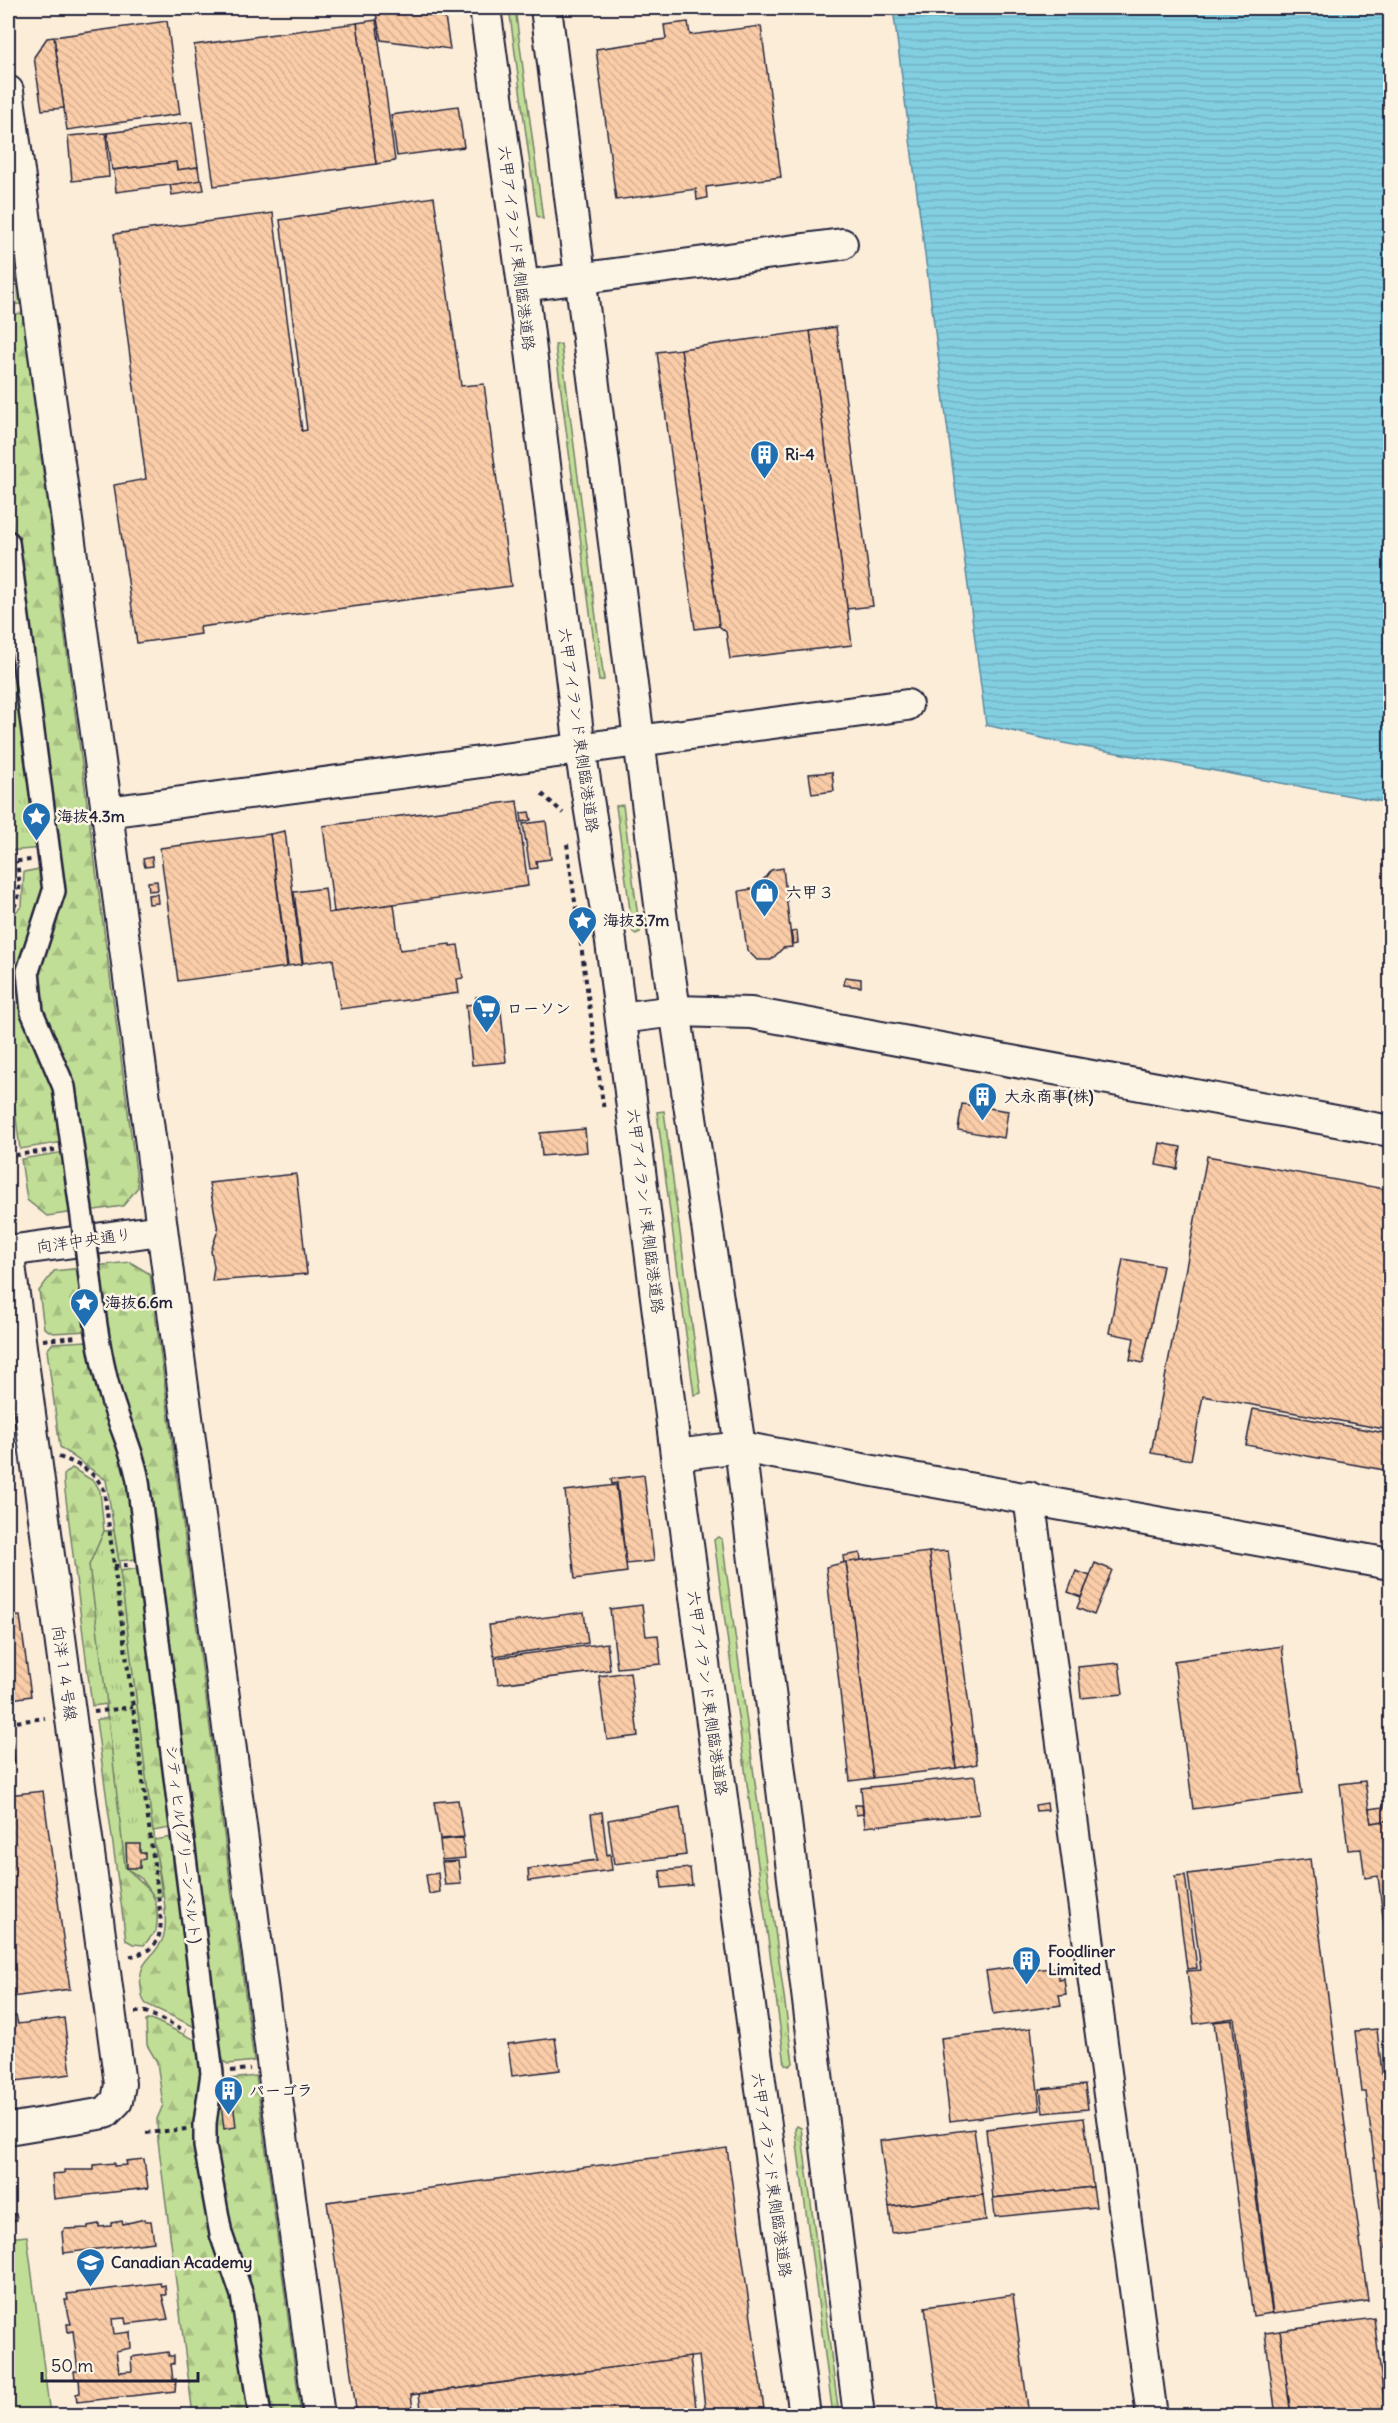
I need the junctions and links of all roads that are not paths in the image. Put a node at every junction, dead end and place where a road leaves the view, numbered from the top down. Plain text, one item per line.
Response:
1 (485, 8) edge
2 (546, 8) edge
3 (8, 91) edge
4 (842, 244) dead end
5 (579, 278) junction
6 (523, 286) junction
7 (8, 542) edge
8 (907, 705) dead end
9 (641, 741) junction
10 (580, 749) junction
11 (107, 812) junction
12 (675, 1011) junction
13 (621, 1018) junction
14 (1390, 1131) edge
15 (161, 1230) junction
16 (8, 1250) edge
17 (740, 1447) junction
18 (676, 1455) junction
19 (1029, 1497) junction
20 (1390, 1564) edge
21 (8, 2129) edge
22 (260, 2415) edge
23 (319, 2415) edge
24 (805, 2415) edge
25 (859, 2415) edge
26 (1152, 2415) edge

1 - 6 street, 六甲アイランド東側臨港道路
2 - 5 street
3 - 11 street
4 - 5 street
5 - 6 street
5 - 9 street
6 - 10 street, 六甲アイランド東側臨港道路
7 - 22 street, シティヒル(グリーンベルト), bridge
8 - 9 street
9 - 10 street
9 - 12 street
10 - 11 street
10 - 13 street, 六甲アイランド東側臨港道路
11 - 15 street
12 - 13 street
12 - 14 street
12 - 17 street
13 - 18 street, 六甲アイランド東側臨港道路
15 - 16 street, 向洋中央通り
15 - 23 street
16 - 21 street, 向洋１４号線
17 - 18 street
17 - 19 street
17 - 25 street
18 - 24 street, 六甲アイランド東側臨港道路
19 - 20 street
19 - 26 street

